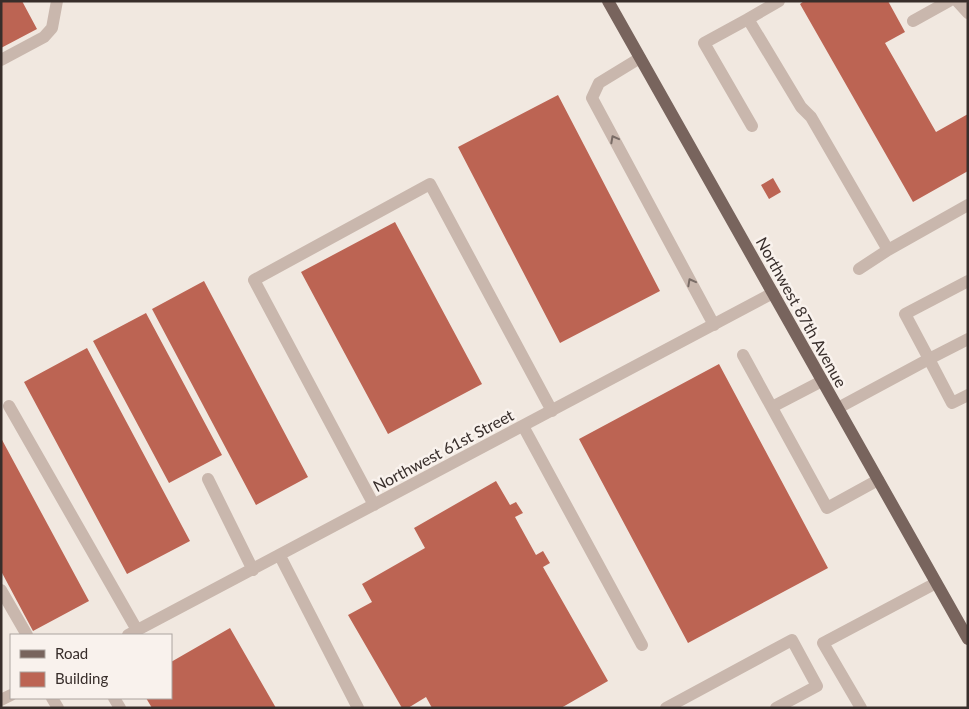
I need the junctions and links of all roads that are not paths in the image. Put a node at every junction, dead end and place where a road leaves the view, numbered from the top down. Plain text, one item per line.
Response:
1 (57, 1) edge
2 (608, 1) edge
3 (779, 1) edge
4 (949, 1) edge
5 (958, 1) edge
6 (968, 14) edge
7 (748, 19) junction
8 (913, 20) dead end
9 (640, 58) junction
10 (1, 60) edge
11 (752, 126) dead end
12 (968, 206) edge
13 (888, 250) junction
14 (859, 269) dead end
15 (968, 281) edge
16 (773, 293) junction
17 (714, 325) junction
18 (968, 339) edge
19 (743, 355) dead end
20 (929, 359) junction
21 (822, 381) junction
22 (968, 395) edge
23 (9, 406) dead end
24 (772, 407) junction
25 (838, 408) junction
26 (552, 411) junction
27 (523, 426) junction
28 (208, 479) dead end
29 (878, 480) junction
30 (374, 505) junction
31 (280, 556) junction
32 (253, 570) junction
33 (936, 583) junction
34 (1, 590) edge
35 (132, 633) edge
36 (26, 634) edge
37 (968, 639) edge
38 (642, 645) dead end
39 (358, 708) edge
40 (666, 708) edge
41 (776, 708) edge
42 (861, 708) edge

1 - 10 street
2 - 9 main road, Northwest 87th Avenue
3 - 7 street
4 - 8 street
5 - 6 street
7 - 11 street
7 - 13 street
9 - 16 main road, Northwest 87th Avenue
17 -> 9 street
12 - 13 street
13 - 14 street
15 - 20 street
16 - 17 street, Northwest 61st Street
16 - 21 main road, Northwest 87th Avenue
17 - 26 street, Northwest 61st Street
18 - 20 street
19 - 24 street
20 - 22 street
20 - 25 street
21 - 24 street
21 - 25 main road, Northwest 87th Avenue
23 - 35 street
24 - 29 street
25 - 29 main road, Northwest 87th Avenue
26 - 27 street, Northwest 61st Street
26 - 30 street
27 - 30 street, Northwest 61st Street
27 - 38 street
28 - 32 street
29 - 33 main road, Northwest 87th Avenue
30 - 31 street, Northwest 61st Street
31 - 32 street, Northwest 61st Street
31 - 39 street
32 - 35 street, Northwest 61st Street
33 - 37 main road, Northwest 87th Avenue
33 - 42 street
34 - 36 street
40 - 41 street

